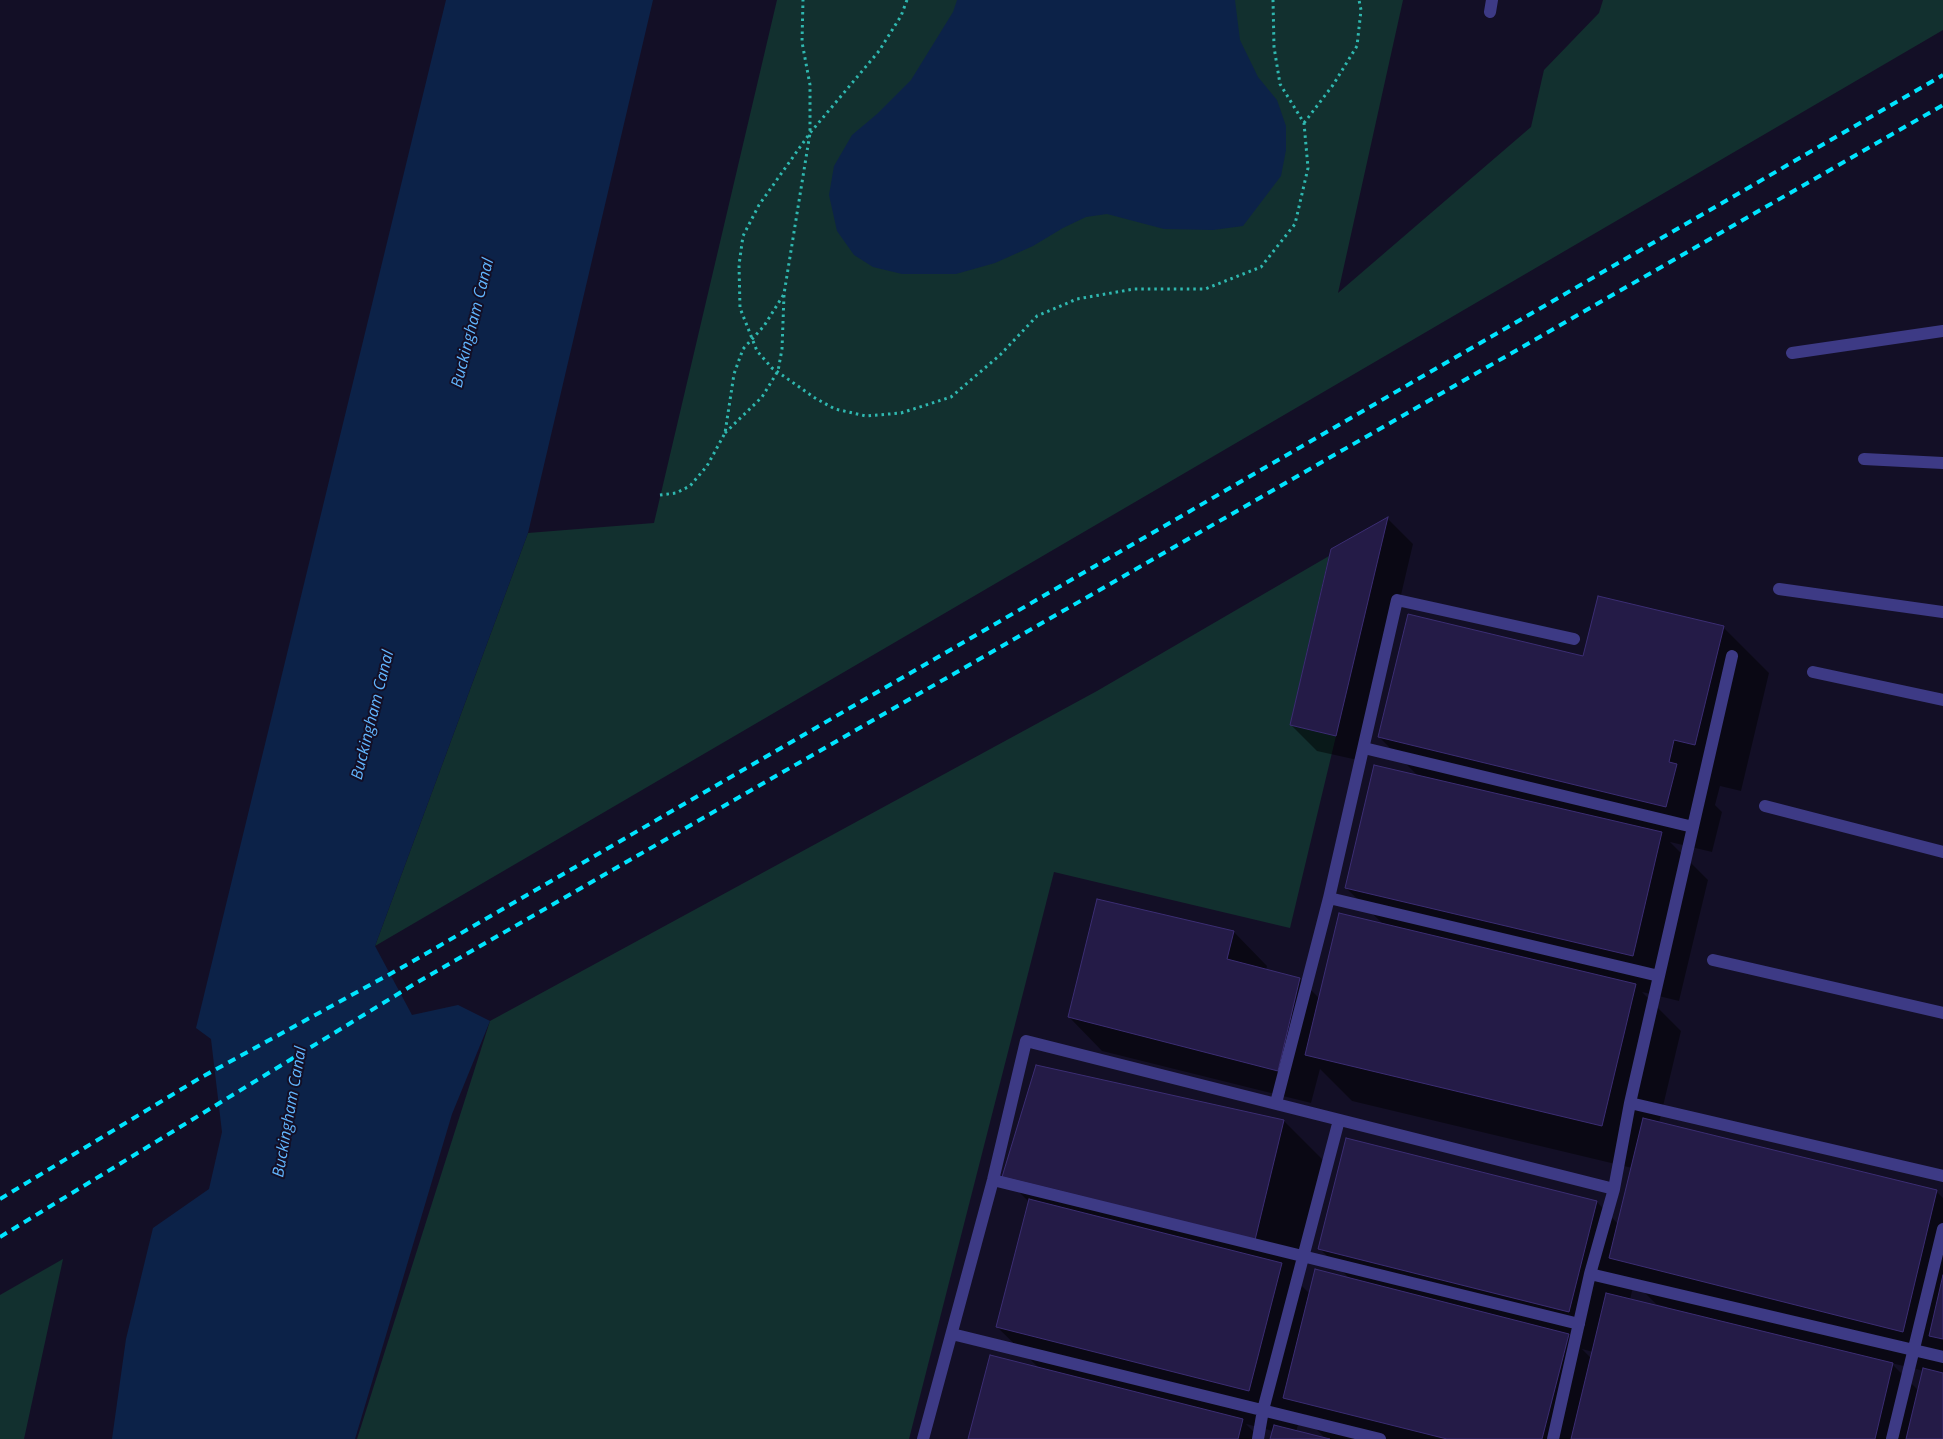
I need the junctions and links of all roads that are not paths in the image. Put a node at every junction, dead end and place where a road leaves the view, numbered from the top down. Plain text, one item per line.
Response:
1 (1943, 331) edge
2 (1792, 352) dead end
3 (1864, 459) dead end
4 (1943, 463) edge
5 (1779, 589) dead end
6 (1943, 612) edge
7 (1574, 639) dead end
8 (1732, 656) dead end
9 (1814, 672) dead end
10 (1943, 700) edge
11 (1364, 748) junction
12 (1765, 806) dead end
13 (1693, 827) junction
14 (1943, 852) edge
15 (1330, 898) junction
16 (1713, 960) dead end
17 (1659, 976) junction
18 (1943, 1013) edge
19 (1276, 1103) junction
20 (1630, 1103) junction
21 (1339, 1120) junction
22 (1943, 1176) edge
23 (993, 1180) junction
24 (1614, 1189) junction
25 (1943, 1229) edge
26 (1303, 1256) junction
27 (1590, 1274) junction
28 (1579, 1324) junction
29 (952, 1334) junction
30 (1914, 1350) junction
31 (1943, 1357) edge
32 (1263, 1410) junction
33 (923, 1439) edge
34 (1258, 1439) edge
35 (1380, 1439) edge
36 (1552, 1439) edge
37 (1892, 1439) edge

1 - 2 street
3 - 4 street
5 - 6 street
7 - 11 street
8 - 13 street
9 - 10 street
11 - 13 street
11 - 15 street
12 - 14 street
13 - 17 street
15 - 17 street
15 - 19 street
16 - 18 street
17 - 20 street
19 - 21 street
19 - 23 street
20 - 22 street
20 - 24 street
21 - 24 street
21 - 26 street
23 - 26 street
23 - 29 street
24 - 27 street
25 - 30 street
26 - 28 street
26 - 32 street
27 - 28 street
27 - 30 street
28 - 36 street
29 - 32 street
29 - 33 street
30 - 31 street
30 - 37 street
32 - 34 street
32 - 35 street

